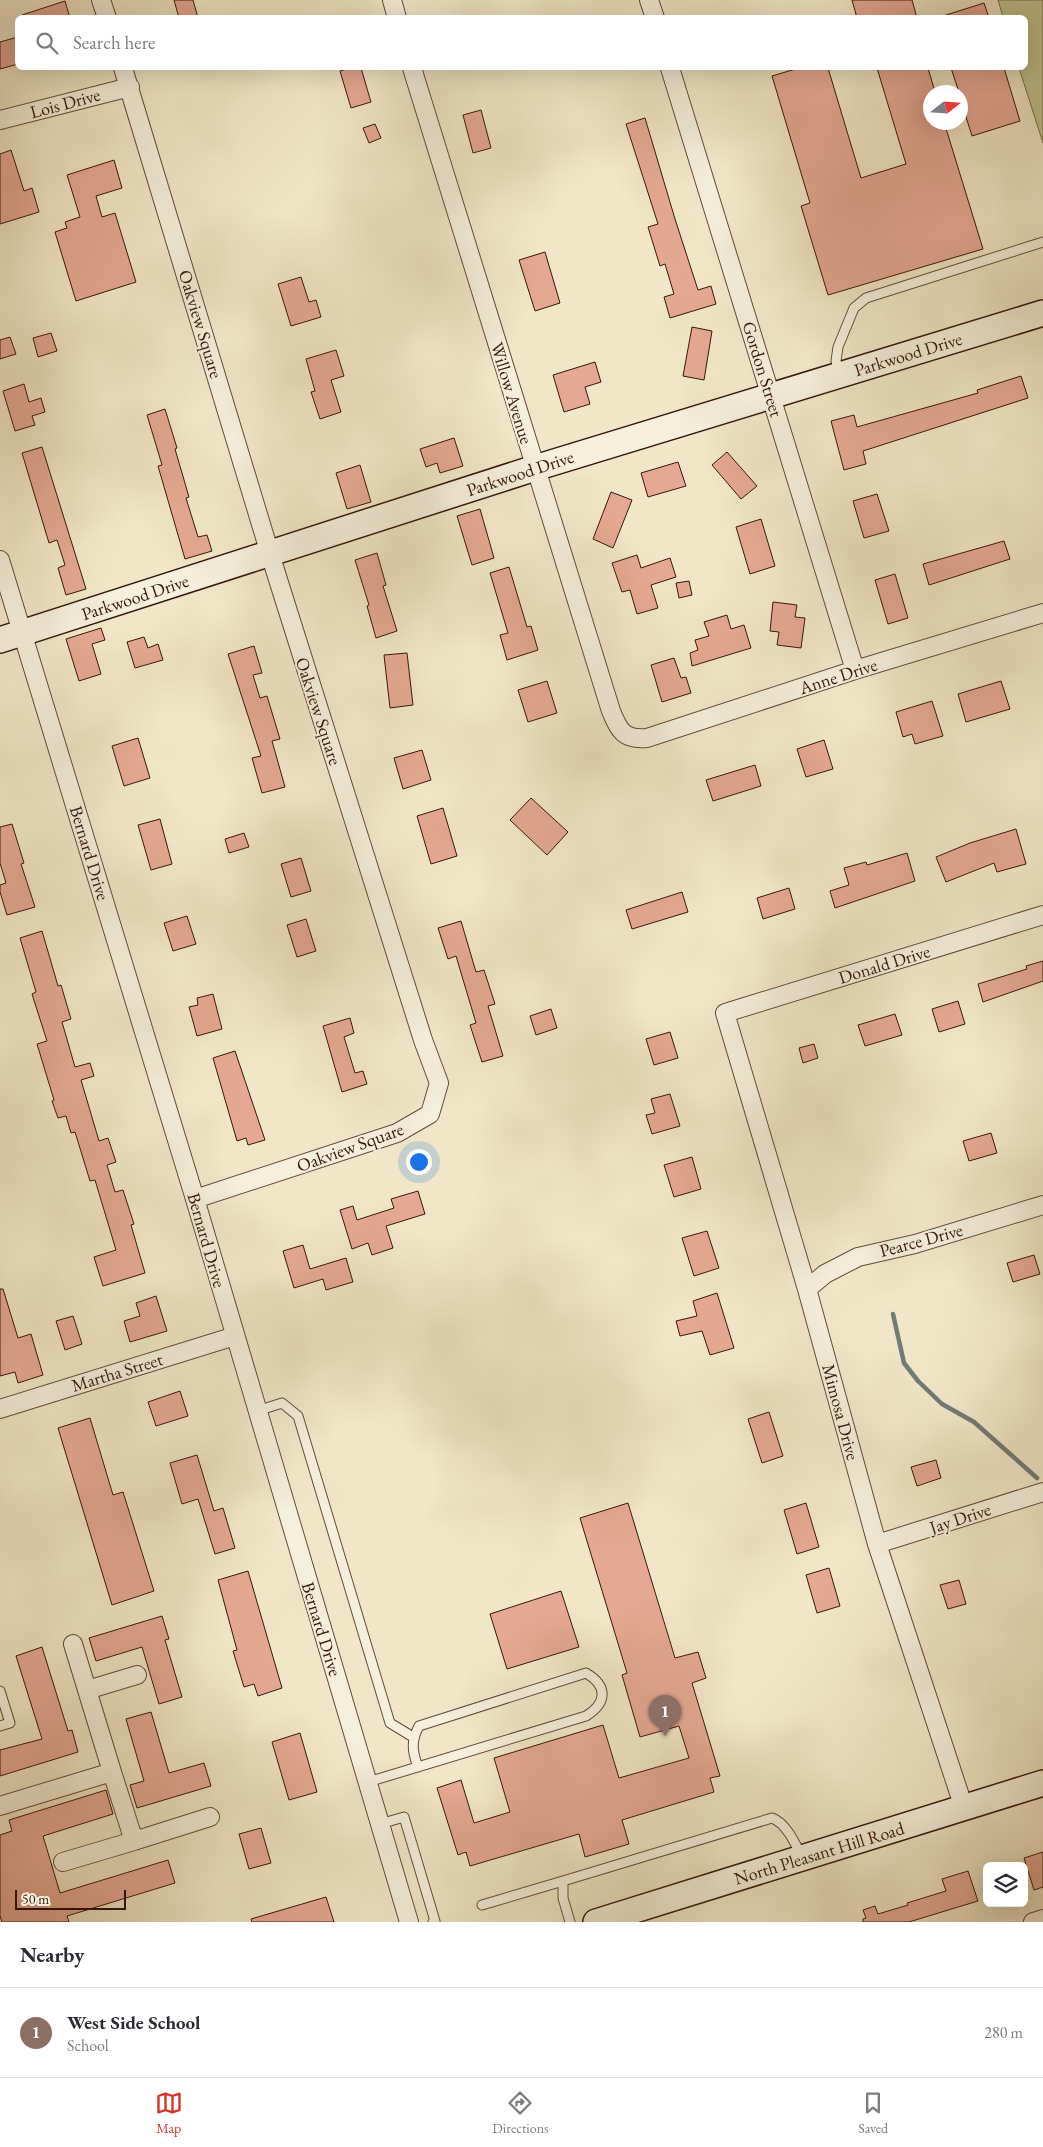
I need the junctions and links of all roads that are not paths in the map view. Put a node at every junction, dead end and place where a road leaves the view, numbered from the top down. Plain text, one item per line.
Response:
1 (101, 0) edge
2 (649, 0) edge
3 (106, 15) edge
4 (654, 15) edge
5 (124, 70) edge
6 (413, 70) edge
7 (671, 70) edge
8 (130, 87) junction
9 (0, 120) edge
10 (1043, 242) edge
11 (1043, 312) edge
12 (840, 375) junction
13 (771, 396) junction
14 (535, 468) junction
15 (270, 554) junction
16 (0, 560) edge
17 (1043, 613) edge
18 (11, 636) edge
19 (855, 670) junction
20 (633, 739) joint
21 (1043, 915) edge
22 (726, 1013) joint
23 (195, 1199) junction
24 (1043, 1205) edge
25 (807, 1289) junction
26 (235, 1336) junction
27 (0, 1409) edge
28 (257, 1411) junction
29 (1043, 1492) edge
30 (878, 1544) junction
31 (73, 1644) dead end
32 (137, 1675) dead end
33 (87, 1690) junction
34 (0, 1692) edge
35 (0, 1726) edge
36 (413, 1737) junction
37 (418, 1767) junction
38 (112, 1772) junction
39 (368, 1782) junction
40 (1043, 1783) edge
41 (0, 1806) edge
42 (964, 1808) junction
43 (210, 1817) dead end
44 (380, 1824) junction
45 (134, 1841) junction
46 (803, 1858) junction
47 (63, 1862) dead end
48 (563, 1881) junction
49 (482, 1905) dead end
50 (1043, 1919) edge
51 (409, 1922) edge
52 (433, 1922) edge
53 (570, 1922) edge
54 (596, 1922) edge
55 (1033, 1922) edge

1 - 3 street
2 - 4 street
5 - 8 street, Oakview Square
6 - 14 street, Willow Avenue
7 - 13 street, Gordon Street
8 - 9 street, Lois Drive
8 - 15 street, Oakview Square
10 - 12 lane
11 - 12 street, Parkwood Drive
12 - 13 street, Parkwood Drive
13 - 14 street, Parkwood Drive
13 - 19 street, Gordon Street
14 - 15 street, Parkwood Drive
14 - 20 street, Willow Avenue
15 - 18 street, Parkwood Drive
15 - 23 street, Oakview Square
16 - 18 street, Bernard Drive
17 - 19 street, Anne Drive
18 - 23 street, Bernard Drive
19 - 20 street, Anne Drive
21 - 22 street, Donald Drive
22 - 25 street, Mimosa Drive
23 - 26 street, Bernard Drive
24 - 25 street, Pearce Drive
25 - 30 street, Mimosa Drive
26 - 27 street, Martha Street
26 - 28 street, Bernard Drive
28 - 36 lane
28 - 39 street, Bernard Drive
29 - 30 street, Jay Drive
30 - 42 street, Mimosa Drive
31 - 33 street
32 - 33 street
33 - 38 street
34 - 35 lane
36 - 37 lane
36 - 37 lane
37 - 39 lane
38 - 41 street
38 - 45 street
39 - 44 street, Bernard Drive
40 - 42 street, North Pleasant Hill Road
42 - 46 street, North Pleasant Hill Road
43 - 45 street
44 - 51 street, Bernard Drive
44 - 52 lane
45 - 47 street
46 - 48 lane
46 - 54 street, North Pleasant Hill Road
48 - 49 lane
48 - 53 lane
50 - 55 street

